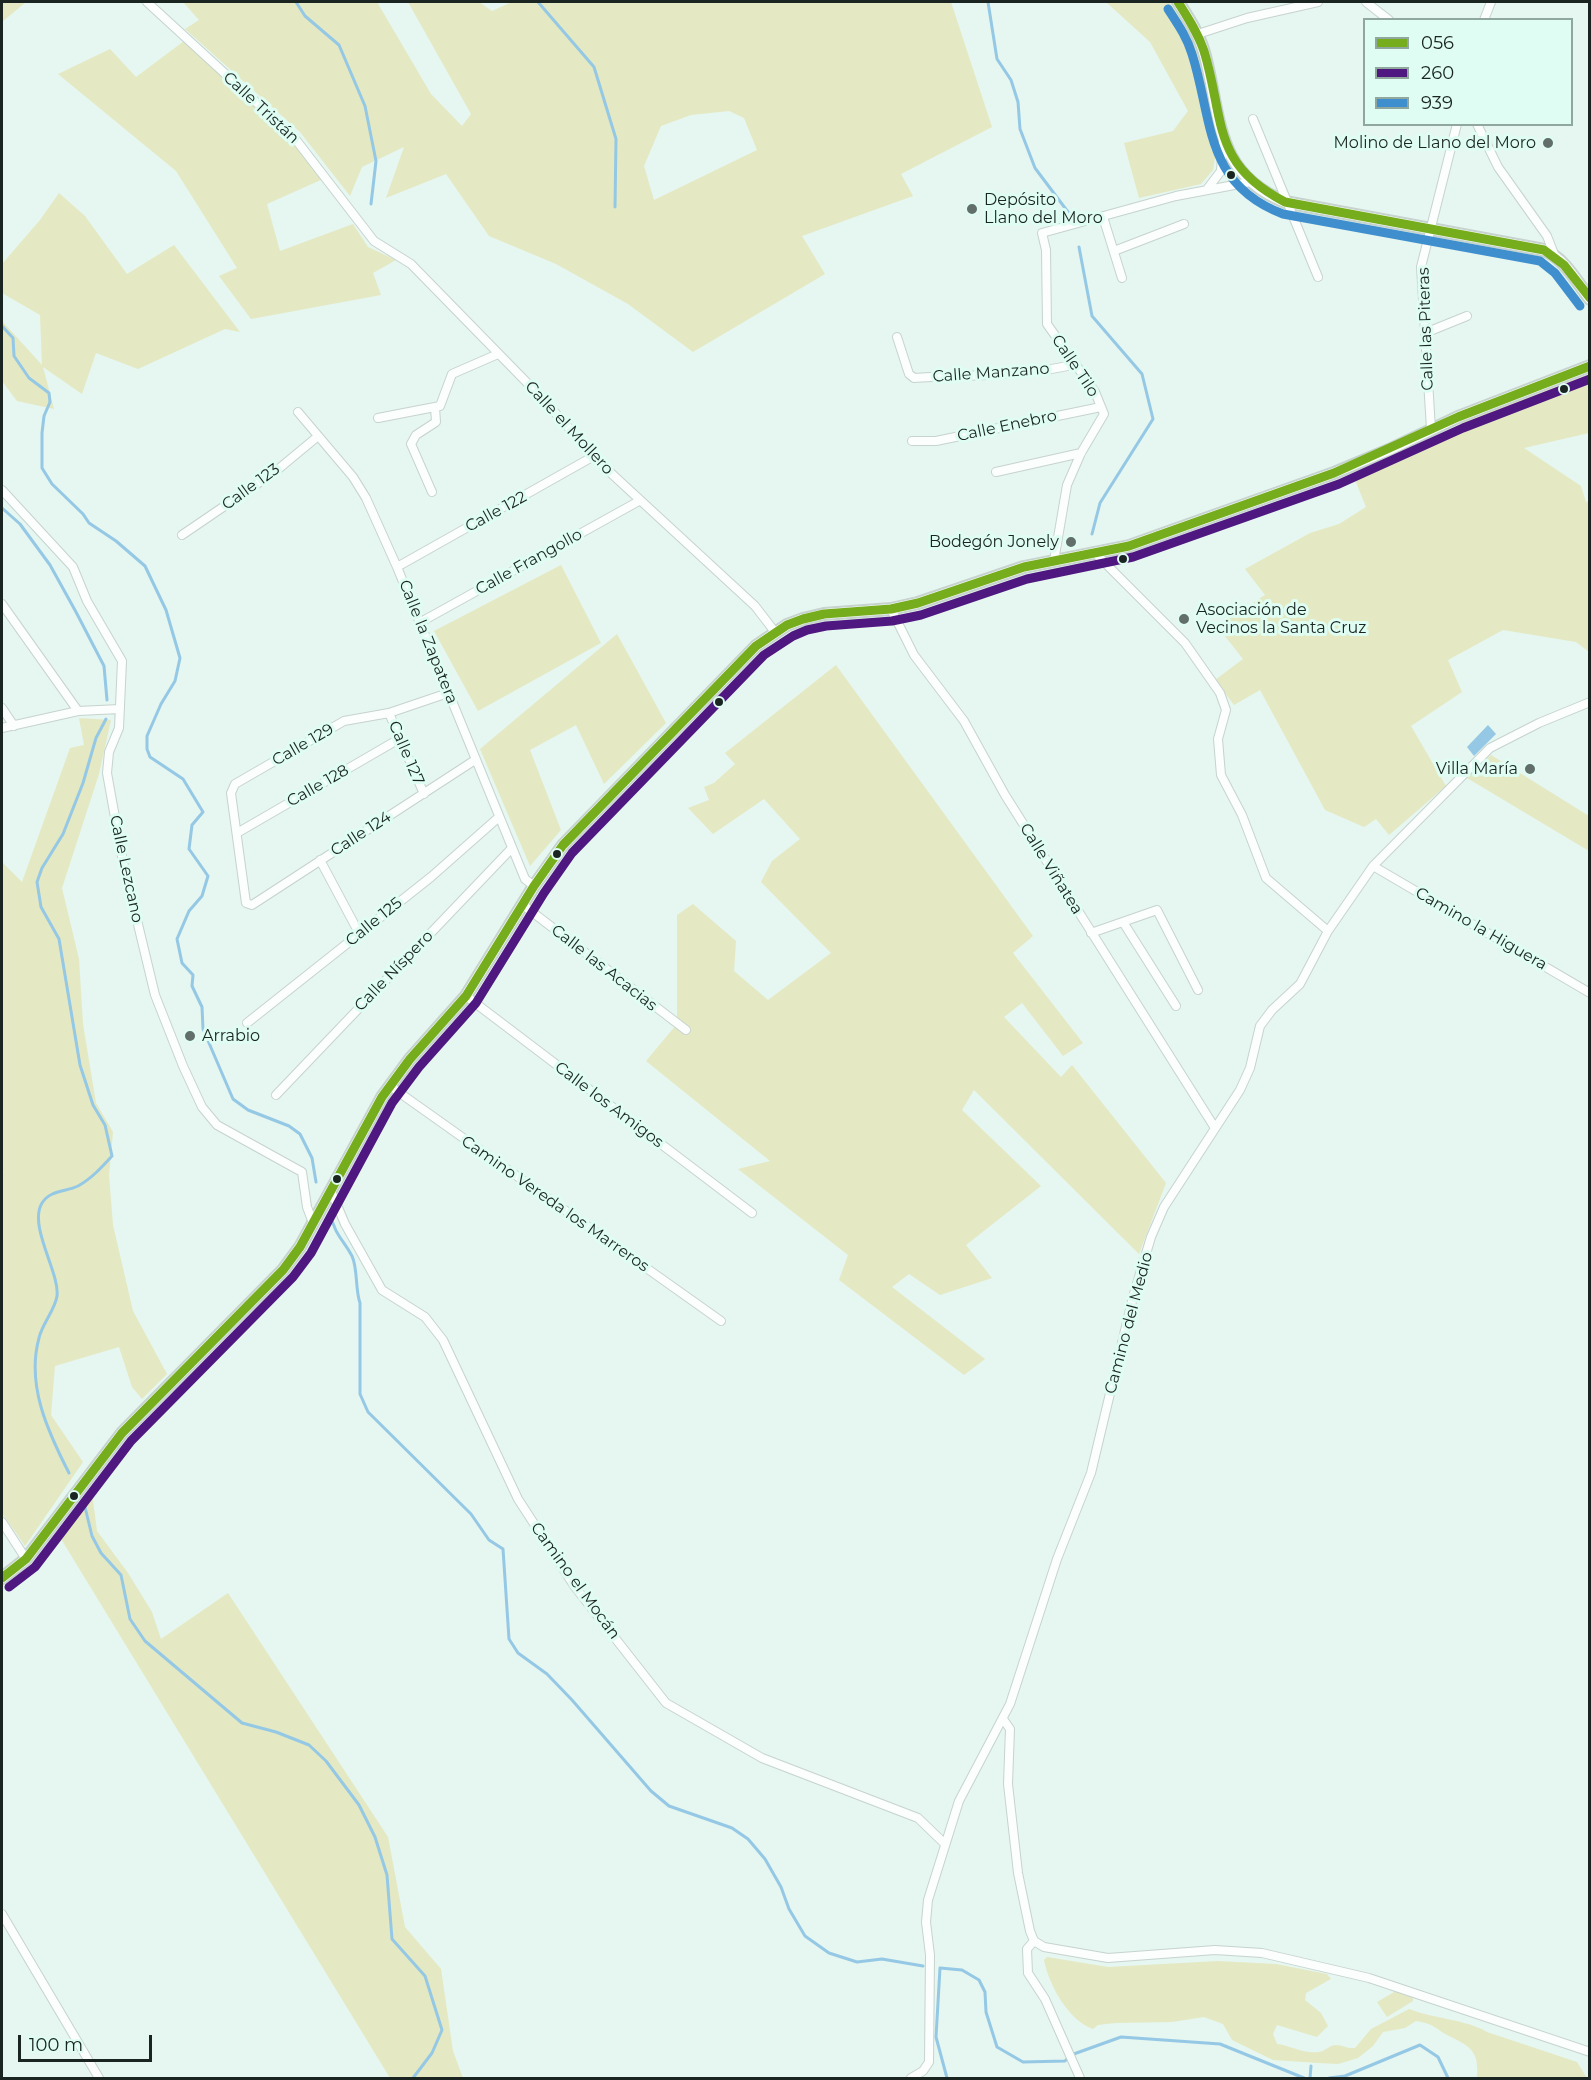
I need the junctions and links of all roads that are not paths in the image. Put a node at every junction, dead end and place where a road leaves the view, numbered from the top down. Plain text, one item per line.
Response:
1 (147, 2) edge
2 (1178, 2) edge
3 (1318, 2) edge
4 (1366, 2) edge
5 (1491, 2) edge
6 (1386, 18) edge
7 (1485, 18) edge
8 (1198, 34) junction
9 (1253, 119) dead end
10 (1457, 126) edge
11 (1478, 126) edge
12 (1222, 139) junction
13 (1250, 182) junction
14 (1208, 188) junction
15 (1285, 202) junction
16 (1103, 217) junction
17 (1184, 224) dead end
18 (361, 226) joint
19 (1431, 229) junction
20 (1114, 251) junction
21 (1554, 254) junction
22 (1318, 277) dead end
23 (1122, 278) dead end
24 (1590, 299) edge
25 (1467, 316) dead end
26 (1425, 333) junction
27 (897, 337) dead end
28 (498, 354) junction
29 (1076, 364) junction
30 (1590, 366) edge
31 (435, 407) junction
32 (1101, 407) junction
33 (298, 412) dead end
34 (378, 418) dead end
35 (1431, 429) junction
36 (317, 437) junction
37 (912, 441) dead end
38 (1081, 453) junction
39 (594, 456) junction
40 (996, 472) dead end
41 (2, 490) edge
42 (432, 492) dead end
43 (639, 501) junction
44 (182, 535) dead end
45 (1096, 554) junction
46 (1054, 561) junction
47 (397, 567) junction
48 (2, 604) edge
49 (891, 609) junction
50 (419, 623) junction
51 (775, 632) junction
52 (448, 693) junction
53 (1590, 702) edge
54 (2, 708) edge
55 (120, 709) junction
56 (78, 711) junction
57 (389, 713) junction
58 (14, 726) junction
59 (2, 728) edge
60 (399, 739) junction
61 (475, 760) junction
62 (424, 794) junction
63 (499, 818) junction
64 (237, 833) junction
65 (512, 848) junction
66 (320, 860) junction
67 (1373, 866) junction
68 (534, 886) junction
69 (523, 905) junction
70 (1123, 922) junction
71 (1328, 931) junction
72 (359, 933) junction
73 (1091, 933) junction
74 (1198, 990) dead end
75 (1590, 993) edge
76 (466, 996) junction
77 (1176, 1006) dead end
78 (247, 1023) dead end
79 (686, 1030) dead end
80 (390, 1086) junction
81 (276, 1095) dead end
82 (1215, 1128) junction
83 (331, 1191) junction
84 (752, 1214) dead end
85 (313, 1223) junction
86 (721, 1321) dead end
87 (2, 1522) edge
88 (26, 1558) junction
89 (2, 1578) edge
90 (1003, 1719) junction
91 (945, 1845) junction
92 (2, 1914) edge
93 (1034, 1941) junction
94 (1590, 2052) edge
95 (99, 2079) edge
96 (911, 2079) edge
97 (1080, 2079) edge

1 - 18 street, Calle Tristán
2 - 8 main road
3 - 8 street
4 - 6 street
5 - 7 street
8 - 12 main road
9 - 15 street
10 - 19 street, Calle las Piteras
11 - 21 street
12 - 13 main road
12 - 14 street
13 - 14 street
13 - 15 main road
14 - 16 street
15 - 19 main road
15 - 22 street
16 - 20 street
16 - 29 street, Calle Tilo
17 - 20 street
18 - 28 street, Calle el Mollero
19 - 21 main road
19 - 26 street, Calle las Piteras
20 - 23 street
21 - 24 main road
25 - 26 street
26 - 35 street, Calle las Piteras
27 - 29 street, Calle Manzano
28 - 31 street
28 - 39 street, Calle el Mollero
29 - 32 street, Calle Tilo
30 - 35 main road
31 - 34 street
31 - 42 street
32 - 37 street, Calle Enebro
32 - 38 street, Calle Tilo
33 - 36 street, Calle la Zapatera
35 - 45 main road
36 - 44 street, Calle 123
36 - 47 street, Calle la Zapatera
38 - 40 street
38 - 46 street, Calle Tilo
39 - 43 street, Calle el Mollero
39 - 47 street, Calle 122
41 - 55 street, Calle Lezcano
43 - 50 street, Calle Frangollo
43 - 51 street, Calle el Mollero
45 - 46 main road
45 - 71 street
46 - 49 main road
47 - 50 street, Calle la Zapatera
48 - 56 street
49 - 51 main road
49 - 73 street, Calle Viñatea
50 - 52 street, Calle la Zapatera
51 - 68 main road
52 - 57 street, Calle 129
52 - 61 street, Calle la Zapatera
53 - 67 street, Camino del Medio
54 - 58 street
55 - 56 street
55 - 85 street, Calle Lezcano
56 - 58 street
57 - 60 street, Calle 127
57 - 64 street, Calle 129
58 - 59 street
60 - 62 street, Calle 127
60 - 64 street, Calle 128
61 - 62 street, Calle 124
61 - 63 street, Calle la Zapatera
62 - 66 street, Calle 124
63 - 65 street, Calle la Zapatera
63 - 72 street, Calle 125
64 - 66 street, Calle 124
65 - 68 street, Calle la Zapatera
65 - 81 street, Calle Níspero
66 - 72 street
67 - 71 street, Camino del Medio
67 - 75 street, Camino la Higuera
68 - 69 main road
69 - 76 main road
69 - 79 street, Calle las Acacias
70 - 73 street
70 - 74 street
70 - 77 street
71 - 82 street, Camino del Medio
72 - 78 street, Calle 125
73 - 82 street, Calle Viñatea
76 - 80 main road
76 - 84 street, Calle los Amigos
80 - 83 main road
80 - 86 street, Camino Vereda los Marreros
82 - 90 street, Camino del Medio
83 - 85 main road
83 - 91 street, Camino el Mocán
85 - 88 main road
87 - 88 street
88 - 89 main road
90 - 91 street, Camino del Medio
90 - 93 street
91 - 96 street, Camino del Medio
92 - 95 street
93 - 94 street
93 - 97 street

